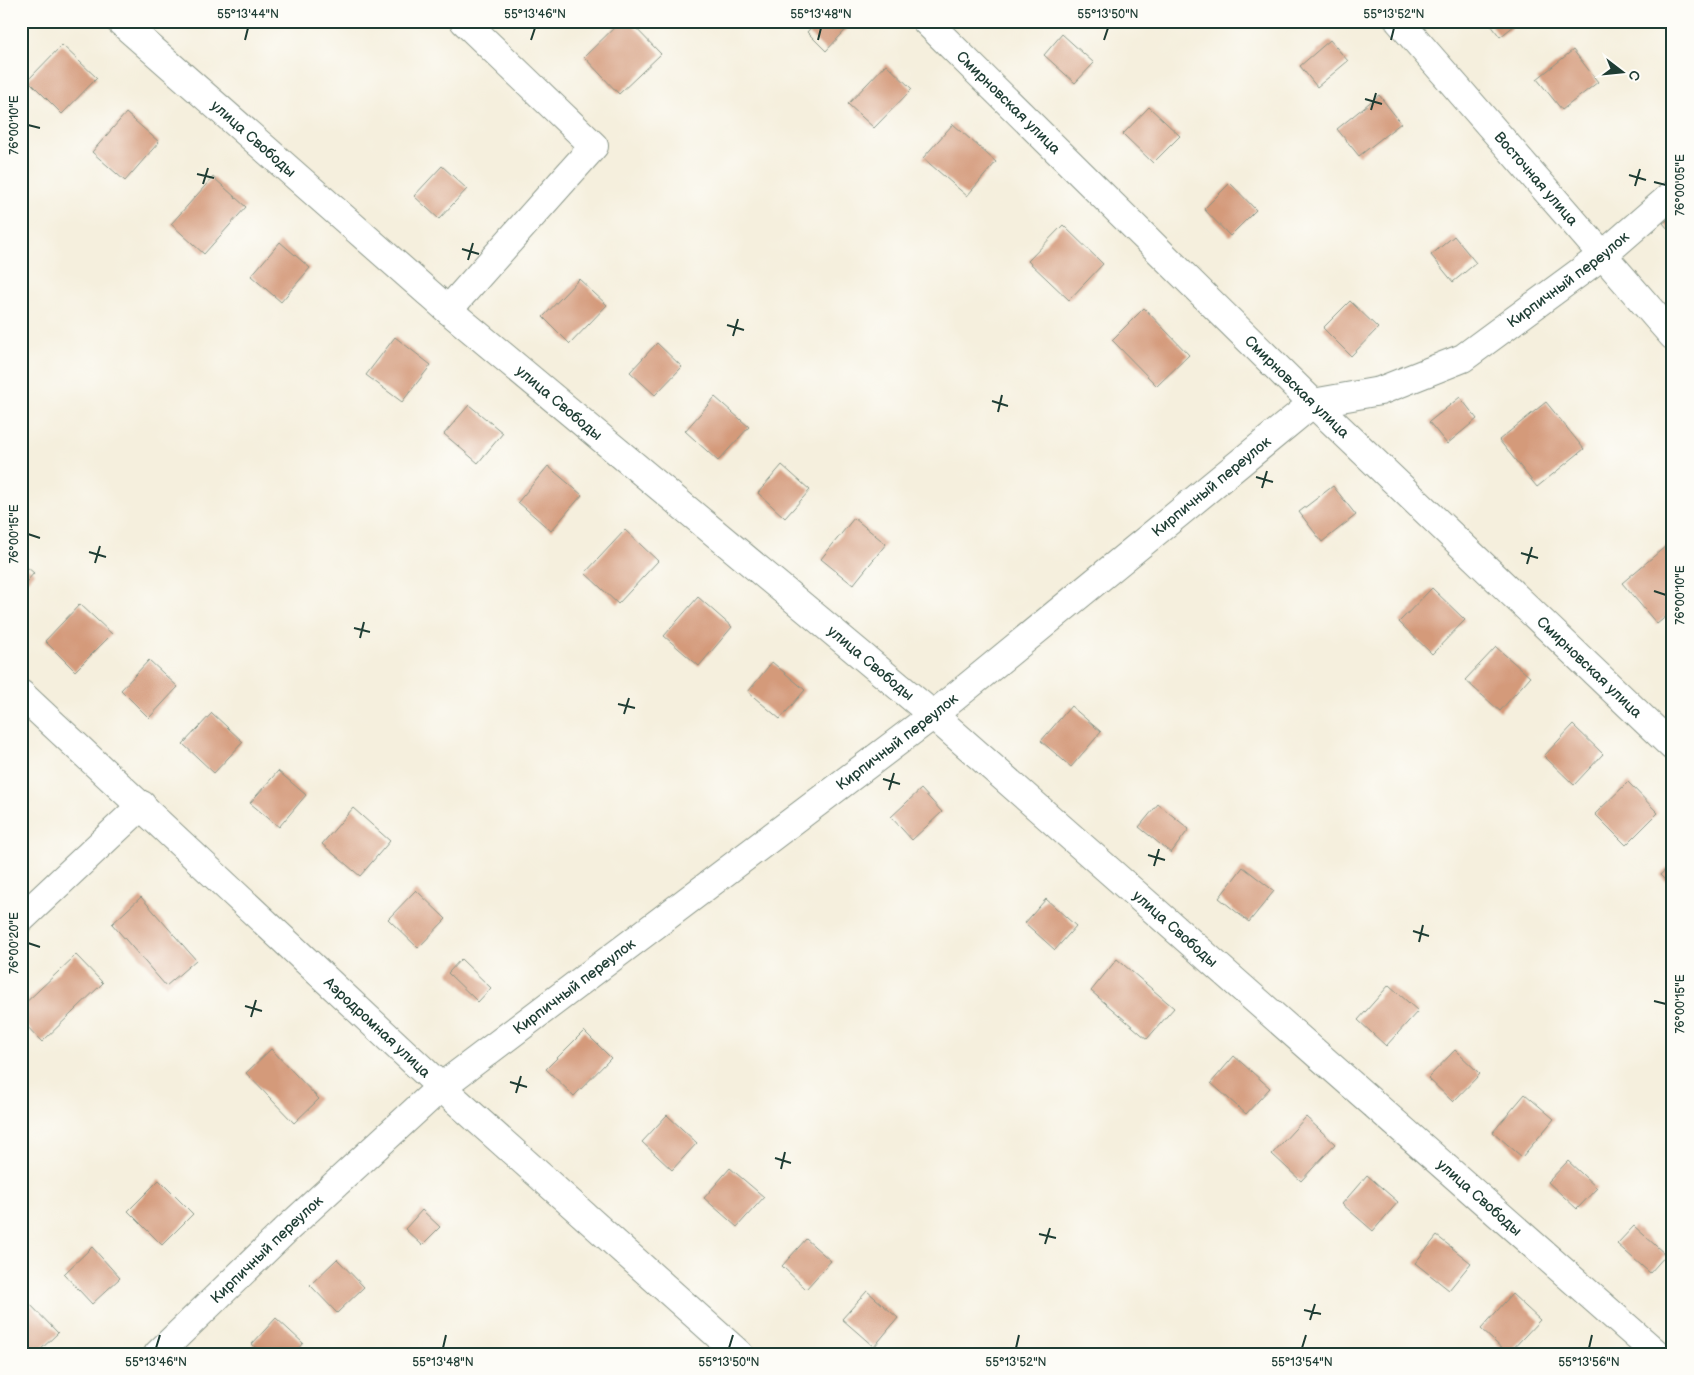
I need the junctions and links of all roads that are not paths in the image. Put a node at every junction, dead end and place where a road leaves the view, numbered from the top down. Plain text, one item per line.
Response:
1 (120, 21) edge
2 (464, 21) edge
3 (926, 21) edge
4 (1399, 21) edge
5 (1673, 194) edge
6 (1603, 255) junction
7 (448, 310) junction
8 (1673, 336) edge
9 (1313, 403) junction
10 (21, 694) edge
11 (932, 715) junction
12 (1673, 747) edge
13 (142, 806) junction
14 (21, 919) edge
15 (441, 1087) junction
16 (158, 1354) edge
17 (739, 1354) edge
18 (1658, 1354) edge

1 - 7 street, улица Свободы
2 - 7 street
3 - 9 street, Смирновская улица
4 - 6 street, Восточная улица
5 - 6 street, Кирпичный переулок
6 - 8 street, Восточная улица
6 - 9 street, Кирпичный переулок
7 - 11 street, улица Свободы
9 - 11 street, Кирпичный переулок
9 - 12 street, Смирновская улица
10 - 13 street, Аэродромная улица
11 - 15 street, Кирпичный переулок
11 - 18 street, улица Свободы
13 - 14 street
13 - 15 street, Аэродромная улица
15 - 16 street, Кирпичный переулок
15 - 17 street, Аэродромная улица

